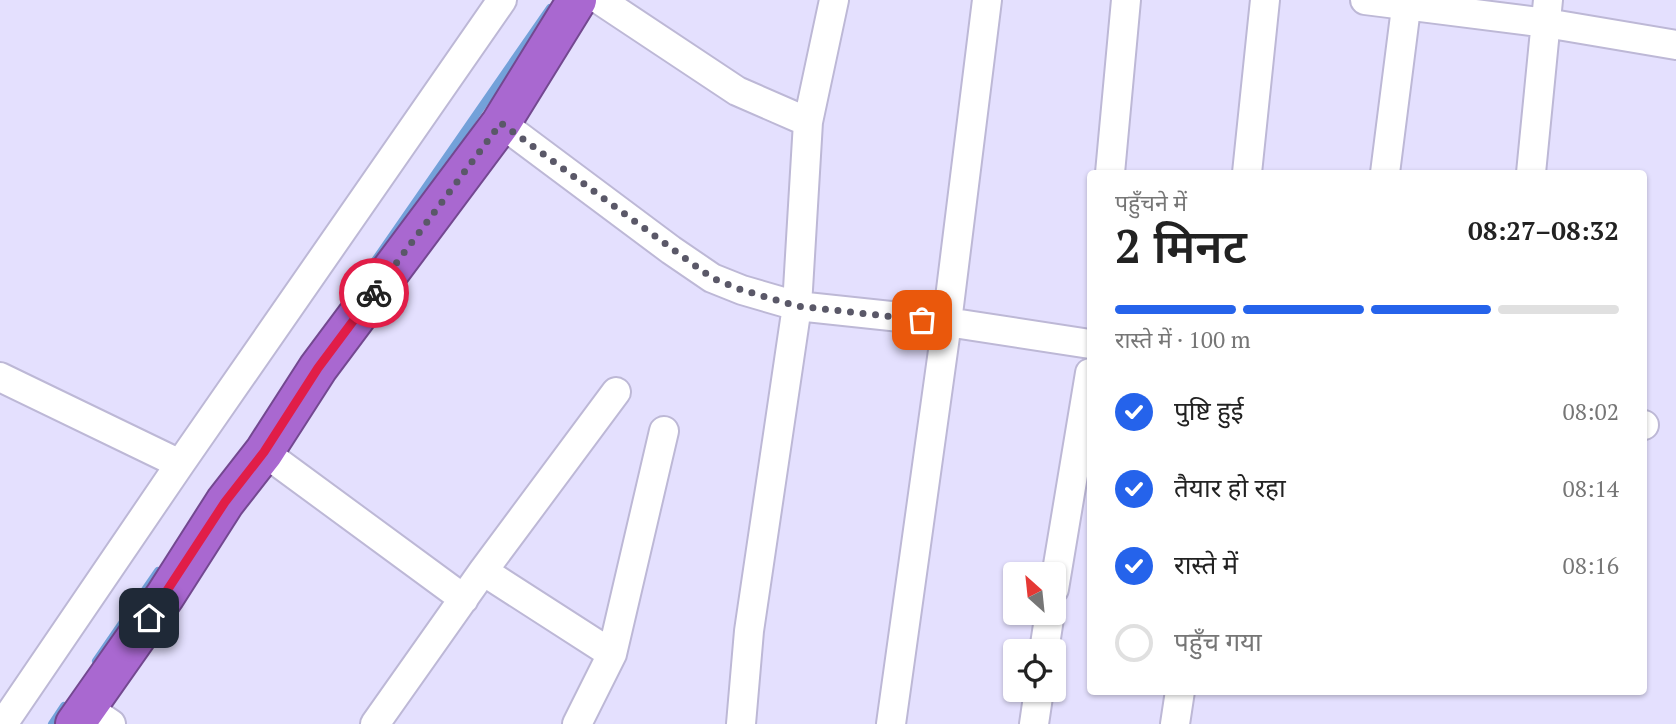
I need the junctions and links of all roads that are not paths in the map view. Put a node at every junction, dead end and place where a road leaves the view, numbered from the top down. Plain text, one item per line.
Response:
1 (502, 0) edge
2 (577, 0) edge
3 (600, 0) edge
4 (834, 0) edge
5 (987, 0) edge
6 (1126, 0) edge
7 (1265, 0) edge
8 (1365, 0) edge
9 (1407, 3) edge
10 (1547, 11) edge
11 (1676, 46) edge
12 (808, 122) junction
13 (501, 123) junction
14 (1110, 170) edge
15 (1247, 170) edge
16 (1385, 170) edge
17 (1531, 170) edge
18 (797, 306) junction
19 (947, 322) junction
20 (1087, 344) edge
21 (3, 385) edge
22 (1087, 391) edge
23 (616, 392) dead end
24 (664, 431) dead end
25 (264, 452) junction
26 (180, 464) junction
27 (1058, 562) edge
28 (483, 571) junction
29 (464, 599) junction
30 (612, 653) junction
31 (1179, 695) edge
32 (1037, 702) edge
33 (91, 718) edge
34 (3, 724) edge
35 (375, 724) edge
36 (577, 724) edge
37 (741, 724) edge
38 (891, 724) edge
39 (1034, 724) edge
40 (1175, 724) edge

1 - 26 street
2 - 13 highway
3 - 12 street
4 - 12 street
5 - 19 street
6 - 14 street
7 - 15 street
8 - 9 street
9 - 10 street
9 - 16 street
10 - 11 street
10 - 17 street
12 - 18 street
13 - 18 street
13 - 25 highway
18 - 19 street
18 - 37 street
19 - 20 street
19 - 38 street
21 - 26 street
22 - 27 street
23 - 28 street
24 - 30 street
25 - 29 street
25 - 33 highway
26 - 34 street
28 - 29 street
28 - 30 street
29 - 35 street
30 - 36 street
31 - 40 street
32 - 39 street

